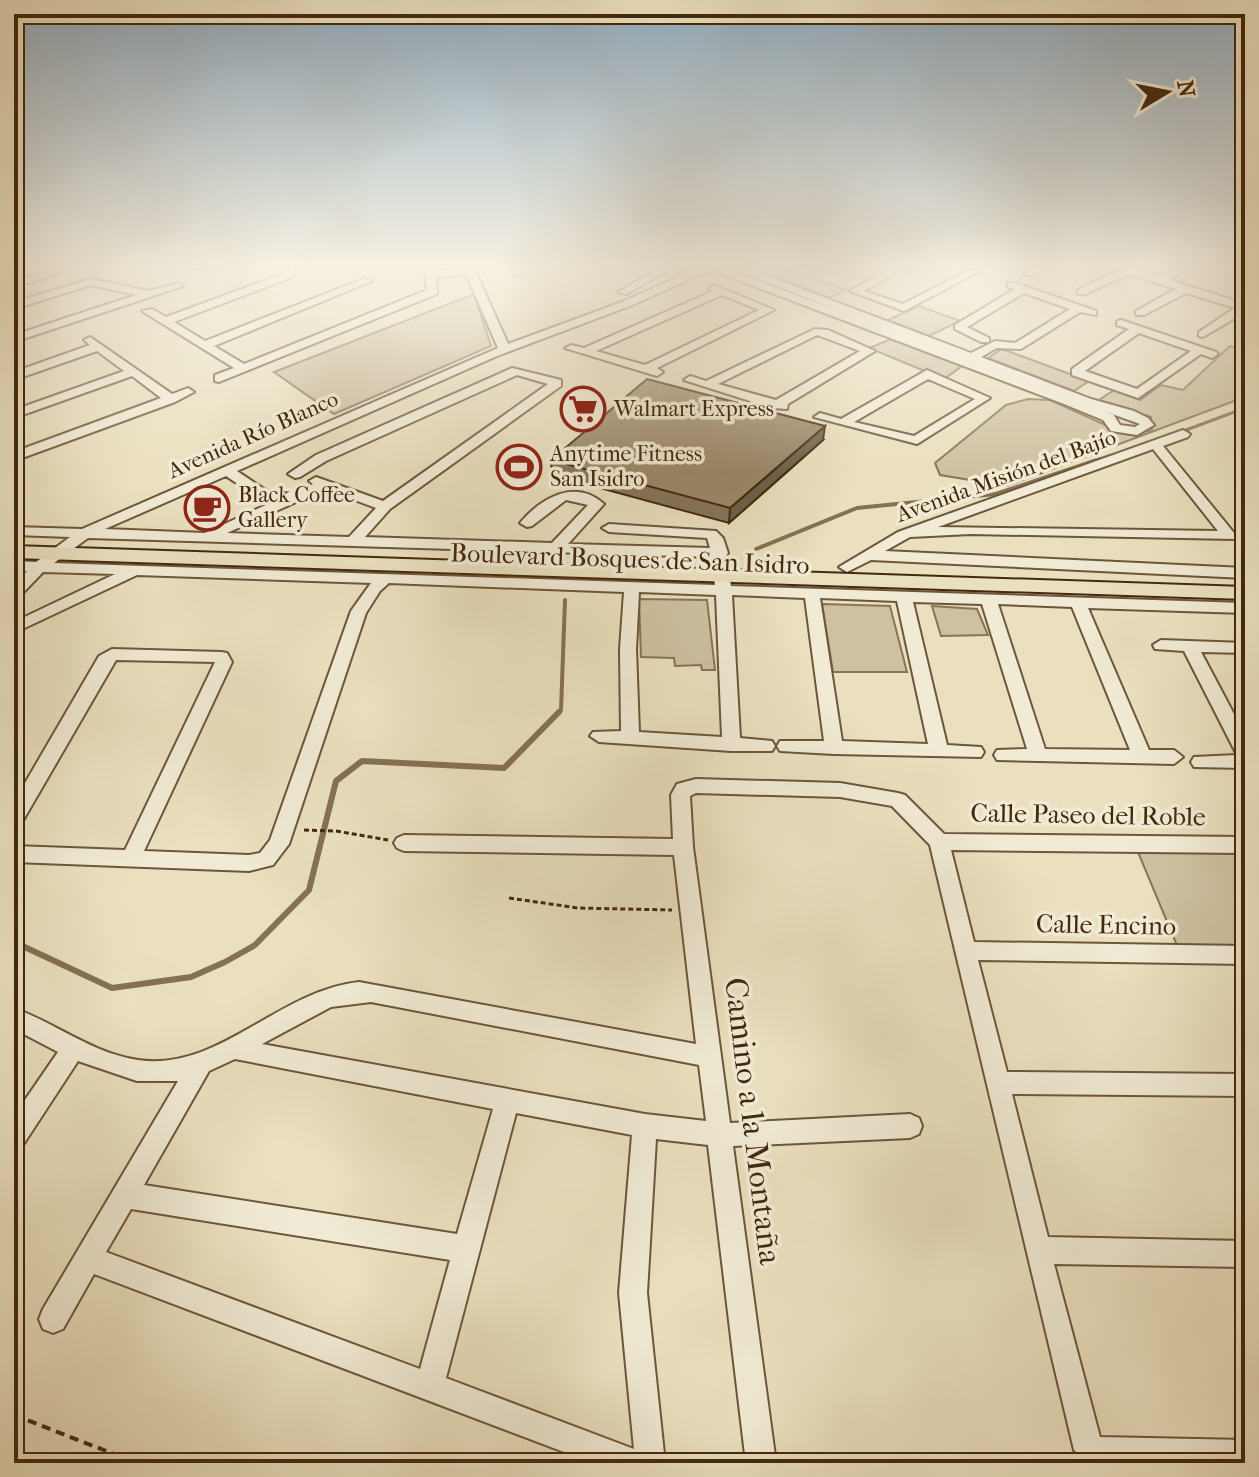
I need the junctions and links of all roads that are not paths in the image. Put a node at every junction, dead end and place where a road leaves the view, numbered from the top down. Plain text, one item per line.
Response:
1 (188, 335) edge
2 (230, 335) edge
3 (328, 335) edge
4 (493, 335) edge
5 (535, 335) edge
6 (540, 335) edge
7 (621, 335) edge
8 (722, 335) edge
9 (809, 335) edge
10 (826, 335) edge
11 (846, 335) edge
12 (906, 335) edge
13 (975, 335) edge
14 (1036, 335) edge
15 (1128, 335) edge
16 (1158, 335) edge
17 (841, 339) junction
18 (524, 341) junction
19 (990, 342) junction
20 (205, 345) junction
21 (571, 348) dead end
22 (499, 351) junction
23 (585, 352) junction
24 (978, 362) junction
25 (244, 369) junction
26 (132, 372) junction
27 (14, 376) edge
28 (500, 377) junction
29 (219, 378) dead end
30 (690, 380) dead end
31 (952, 384) junction
32 (1105, 384) junction
33 (707, 385) junction
34 (188, 392) dead end
35 (171, 399) junction
36 (14, 414) edge
37 (820, 417) dead end
38 (843, 423) junction
39 (1183, 434) dead end
40 (1156, 445) junction
41 (261, 456) junction
42 (14, 457) edge
43 (321, 458) junction
44 (227, 471) junction
45 (325, 484) junction
46 (165, 498) junction
47 (277, 504) junction
48 (385, 506) junction
49 (527, 523) dead end
50 (366, 528) junction
51 (609, 528) dead end
52 (14, 531) edge
53 (910, 533) junction
54 (174, 536) junction
55 (208, 537) junction
56 (14, 540) edge
57 (353, 542) junction
58 (380, 542) junction
59 (71, 543) junction
60 (557, 547) junction
61 (14, 552) edge
62 (866, 555) junction
63 (14, 566) edge
64 (580, 566) junction
65 (39, 567) junction
66 (847, 567) junction
67 (80, 569) junction
68 (722, 570) junction
69 (144, 571) junction
70 (355, 578) junction
71 (386, 579) junction
72 (632, 587) junction
73 (1241, 587) edge
74 (94, 589) junction
75 (14, 593) edge
76 (812, 594) junction
77 (904, 597) junction
78 (989, 600) junction
79 (1078, 603) junction
80 (359, 611) junction
81 (14, 628) edge
82 (1161, 645) dead end
83 (1190, 646) junction
84 (1245, 648) edge
85 (599, 736) dead end
86 (630, 738) junction
87 (731, 745) junction
88 (766, 746) dead end
89 (786, 746) dead end
90 (834, 748) junction
91 (939, 751) junction
92 (975, 752) dead end
93 (1245, 752) edge
94 (1038, 754) junction
95 (1003, 755) dead end
96 (1142, 756) junction
97 (1174, 757) dead end
98 (1245, 761) edge
99 (1200, 762) dead end
100 (14, 819) edge
101 (939, 842) junction
102 (404, 843) road end
103 (1245, 845) edge
104 (683, 847) junction
105 (14, 854) edge
106 (131, 858) junction
107 (965, 951) junction
108 (1245, 955) edge
109 (14, 1018) edge
110 (74, 1047) junction
111 (229, 1048) junction
112 (711, 1057) junction
113 (201, 1063) junction
114 (997, 1083) junction
115 (1245, 1085) edge
116 (507, 1100) junction
117 (645, 1126) junction
118 (910, 1126) dead end
119 (722, 1135) junction
120 (14, 1137) edge
121 (125, 1195) junction
122 (467, 1249) junction
123 (1037, 1250) junction
124 (1245, 1254) edge
125 (88, 1258) junction
126 (53, 1319) dead end
127 (429, 1387) junction
128 (1245, 1455) edge
129 (632, 1463) edge
130 (650, 1463) edge
131 (761, 1463) edge

1 - 20 street
2 - 20 street
3 - 25 street
4 - 22 street
5 - 18 street, Avenida Río Blanco
6 - 18 street, Avenida Río Blanco
7 - 23 street
8 - 23 street
9 - 33 street
10 - 17 street
11 - 17 street
12 - 24 street
13 - 19 street
14 - 19 street
15 - 32 street
16 - 32 street
17 - 33 street
18 - 22 street, Avenida Río Blanco
19 - 24 street
20 - 25 street
21 - 23 street
22 - 28 street
22 - 41 street, Avenida Río Blanco
24 - 31 street
24 - 32 street
25 - 29 street
26 - 27 street
26 - 35 street
26 - 36 street
28 - 43 street
28 - 48 street
30 - 33 street
31 - 38 street
31 - 38 street
34 - 35 street
35 - 42 street
37 - 38 street
39 - 40 street, Avenida Misión del Bajío
40 - 53 street, Avenida Misión del Bajío
40 - 53 street
41 - 43 street
41 - 44 street, Avenida Río Blanco
43 - 45 street
44 - 46 street, Avenida Río Blanco
44 - 47 street
45 - 47 street
45 - 48 street
46 - 54 street
46 - 59 street, Avenida Río Blanco
47 - 55 street
48 - 50 street
49 - 60 street
50 - 57 street
50 - 58 street
51 - 68 street
52 - 59 street, Boulevard Bosques de San Isidro
53 - 62 street, Avenida Misión del Bajío
54 - 55 street, Boulevard Bosques de San Isidro
54 - 59 street, Boulevard Bosques de San Isidro
55 - 57 street, Boulevard Bosques de San Isidro
56 - 59 main road, Boulevard Bosques de San Isidro
57 - 58 street, Boulevard Bosques de San Isidro
58 - 60 street, Boulevard Bosques de San Isidro
59 - 61 main road, Boulevard Bosques de San Isidro
59 - 64 main road, Boulevard Bosques de San Isidro
59 - 65 street, Avenida Río Blanco
60 - 64 street, Boulevard Bosques de San Isidro
62 - 66 street, Avenida Misión del Bajío
62 - 73 street
63 - 65 street, Boulevard Bosques de San Isidro
64 - 68 main road, Boulevard Bosques de San Isidro
64 - 71 street, Boulevard Bosques de San Isidro
64 - 72 street, Boulevard Bosques de San Isidro
65 - 67 street, Boulevard Bosques de San Isidro
65 - 75 street, Avenida Río Blanco
66 - 68 main road, Boulevard Bosques de San Isidro
66 - 73 main road, Boulevard Bosques de San Isidro
67 - 69 street, Boulevard Bosques de San Isidro
67 - 74 street
68 - 72 street, Boulevard Bosques de San Isidro
68 - 73 main road, Boulevard Bosques de San Isidro
68 - 76 street, Boulevard Bosques de San Isidro
68 - 87 street
69 - 70 street, Boulevard Bosques de San Isidro
69 - 74 street
70 - 71 street, Boulevard Bosques de San Isidro
70 - 80 street
71 - 80 street
72 - 86 street
73 - 79 street, Boulevard Bosques de San Isidro
74 - 81 street
76 - 77 street, Boulevard Bosques de San Isidro
76 - 90 street
77 - 78 street, Boulevard Bosques de San Isidro
77 - 91 street
78 - 79 street, Boulevard Bosques de San Isidro
78 - 94 street
79 - 96 street
80 - 106 street
82 - 83 street
83 - 84 street
83 - 93 street
85 - 86 street
86 - 87 street
87 - 88 street
89 - 90 street
90 - 91 street
91 - 92 street
94 - 95 street
94 - 96 street
96 - 97 street
98 - 99 street
100 - 106 street
101 - 103 street, Calle Paseo del Roble
101 - 104 street, Camino a la Montaña
101 - 107 street, Calle Paseo del Roble
102 - 104 street
104 - 112 street, Camino a la Montaña
105 - 106 street
107 - 108 street, Calle Encino
107 - 114 street, Calle Paseo del Roble
109 - 110 street
110 - 113 street
110 - 120 street
111 - 112 street
111 - 113 street
111 - 116 street
112 - 119 street, Camino a la Montaña
113 - 121 street
114 - 115 street
114 - 123 street, Calle Paseo del Roble
116 - 117 street
116 - 122 street
117 - 119 street
117 - 130 street
118 - 119 street
119 - 131 street, Camino a la Montaña
121 - 122 street
121 - 125 street
122 - 127 street
123 - 124 street
123 - 128 street, Calle Paseo del Roble
125 - 126 street
125 - 127 street
127 - 129 street

